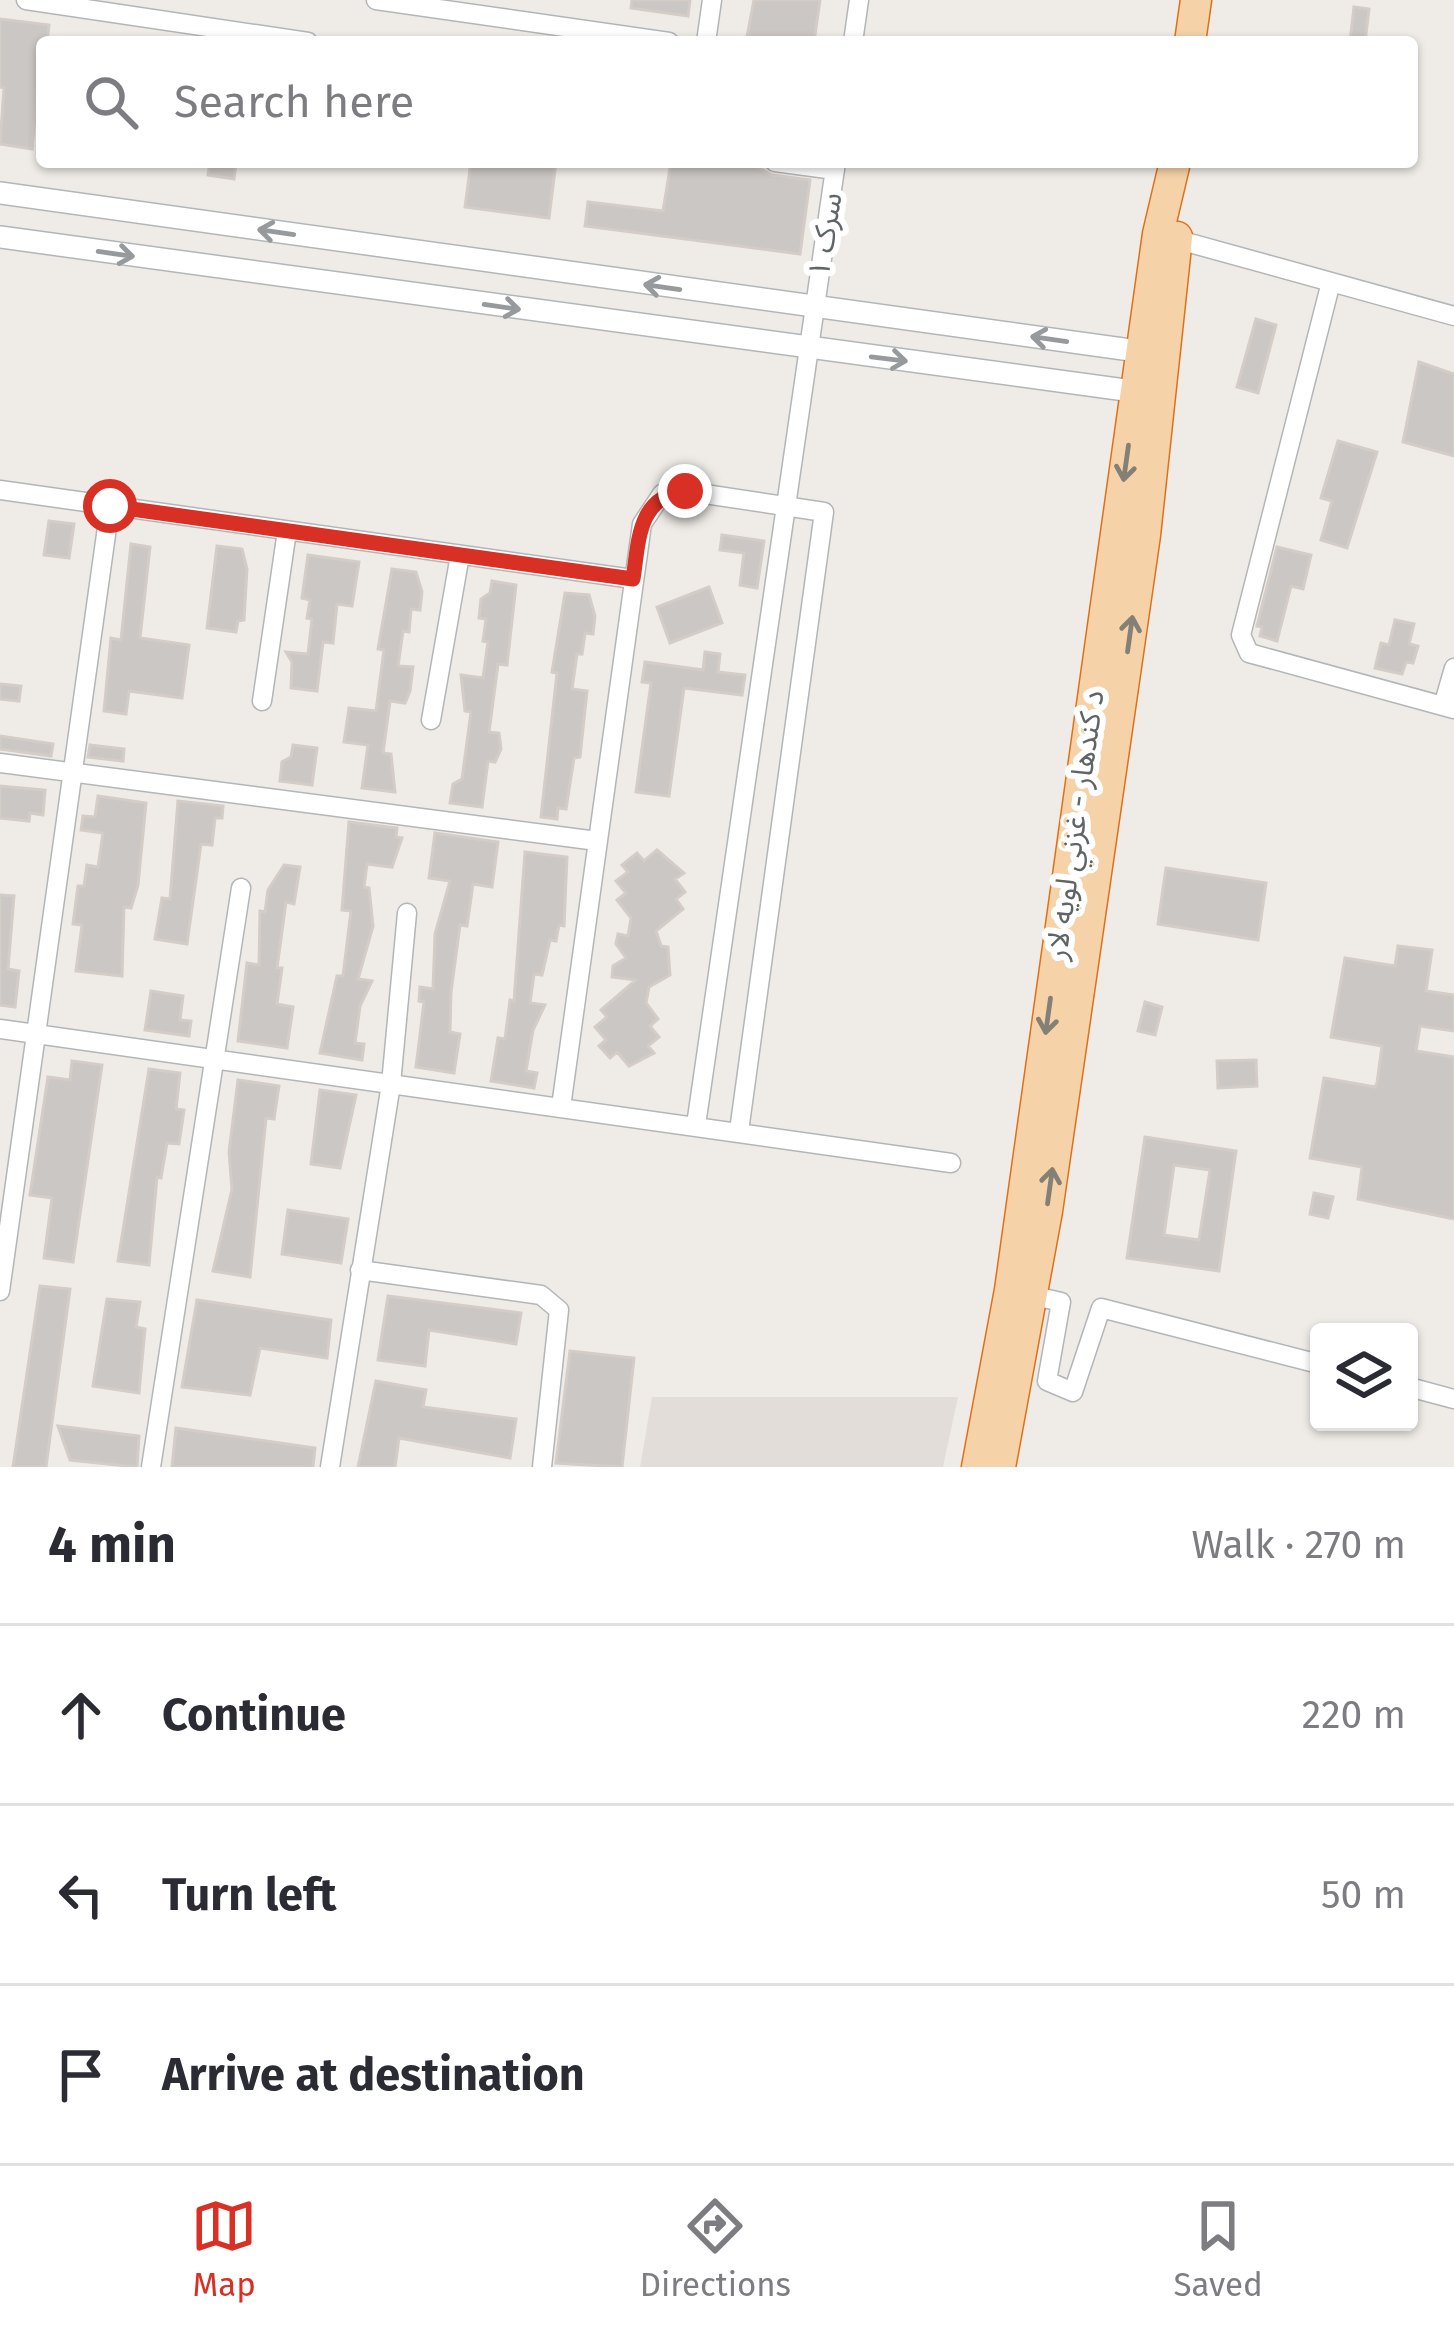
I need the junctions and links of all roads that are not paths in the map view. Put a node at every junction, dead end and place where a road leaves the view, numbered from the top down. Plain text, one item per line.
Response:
1 (26, 0) edge
2 (376, 0) edge
3 (537, 0) edge
4 (712, 0) edge
5 (859, 0) edge
6 (1196, 0) edge
7 (534, 22) junction
8 (268, 36) edge
9 (628, 36) edge
10 (707, 36) edge
11 (854, 36) edge
12 (1191, 36) edge
13 (836, 168) edge
14 (1174, 172) edge
15 (0, 194) edge
16 (1167, 236) junction
17 (0, 237) edge
18 (1331, 282) junction
19 (814, 308) junction
20 (1454, 316) edge
21 (808, 349) junction
22 (1153, 353) junction
23 (1148, 393) junction
24 (0, 490) edge
25 (110, 506) junction
26 (785, 506) junction
27 (287, 530) junction
28 (460, 555) junction
29 (633, 579) junction
30 (1454, 668) edge
31 (262, 701) dead end
32 (1449, 707) edge
33 (431, 720) dead end
34 (0, 763) edge
35 (73, 775) junction
36 (597, 842) junction
37 (241, 888) dead end
38 (407, 913) dead end
39 (0, 1029) edge
40 (36, 1034) junction
41 (216, 1059) junction
42 (391, 1084) junction
43 (561, 1108) junction
44 (696, 1125) junction
45 (739, 1131) junction
46 (951, 1162) dead end
47 (360, 1270) junction
48 (0, 1291) edge
49 (1021, 1293) junction
50 (1310, 1362) edge
51 (1418, 1389) edge
52 (1454, 1399) edge
53 (152, 1467) edge
54 (330, 1467) edge
55 (542, 1467) edge
56 (977, 1467) edge
57 (1000, 1467) edge

1 - 8 street
2 - 7 street
3 - 7 street
4 - 10 street
5 - 11 street
6 - 12 highway
7 - 9 street
13 - 19 street, سرک ۱
14 - 16 highway, د کندهار - غزني لويه لار
19 -> 15 street
16 - 18 street
16 - 22 highway, د کندهار - غزني لويه لار
17 -> 21 street
18 - 20 street
18 - 32 street
19 - 21 street, سرک ۱
22 -> 19 street
21 -> 23 street
21 - 26 street, سرک ۱
22 - 23 highway, د کندهار - غزني لويه لار
23 - 49 highway, د کندهار - غزني لويه لار
24 - 25 street
25 - 27 street
25 - 35 street
26 - 29 street
26 - 44 street, سرک ۱
26 - 45 street
27 - 28 street
27 - 31 street
28 - 29 street
28 - 33 street
29 - 36 street
30 - 32 street
34 - 35 street
35 - 36 street
35 - 40 street
36 - 43 street
37 - 41 street
38 - 42 street
39 - 40 street
40 - 41 street
40 - 48 street
41 - 42 street
41 - 53 street
42 - 43 street
42 - 47 street
43 - 44 street
44 - 45 street
45 - 46 street
47 - 54 street
47 - 55 street
49 - 50 street
49 - 56 highway, د کندهار - غزني لويه لار
49 - 57 highway, د کندهار - غزني لويه لار
51 - 52 street

